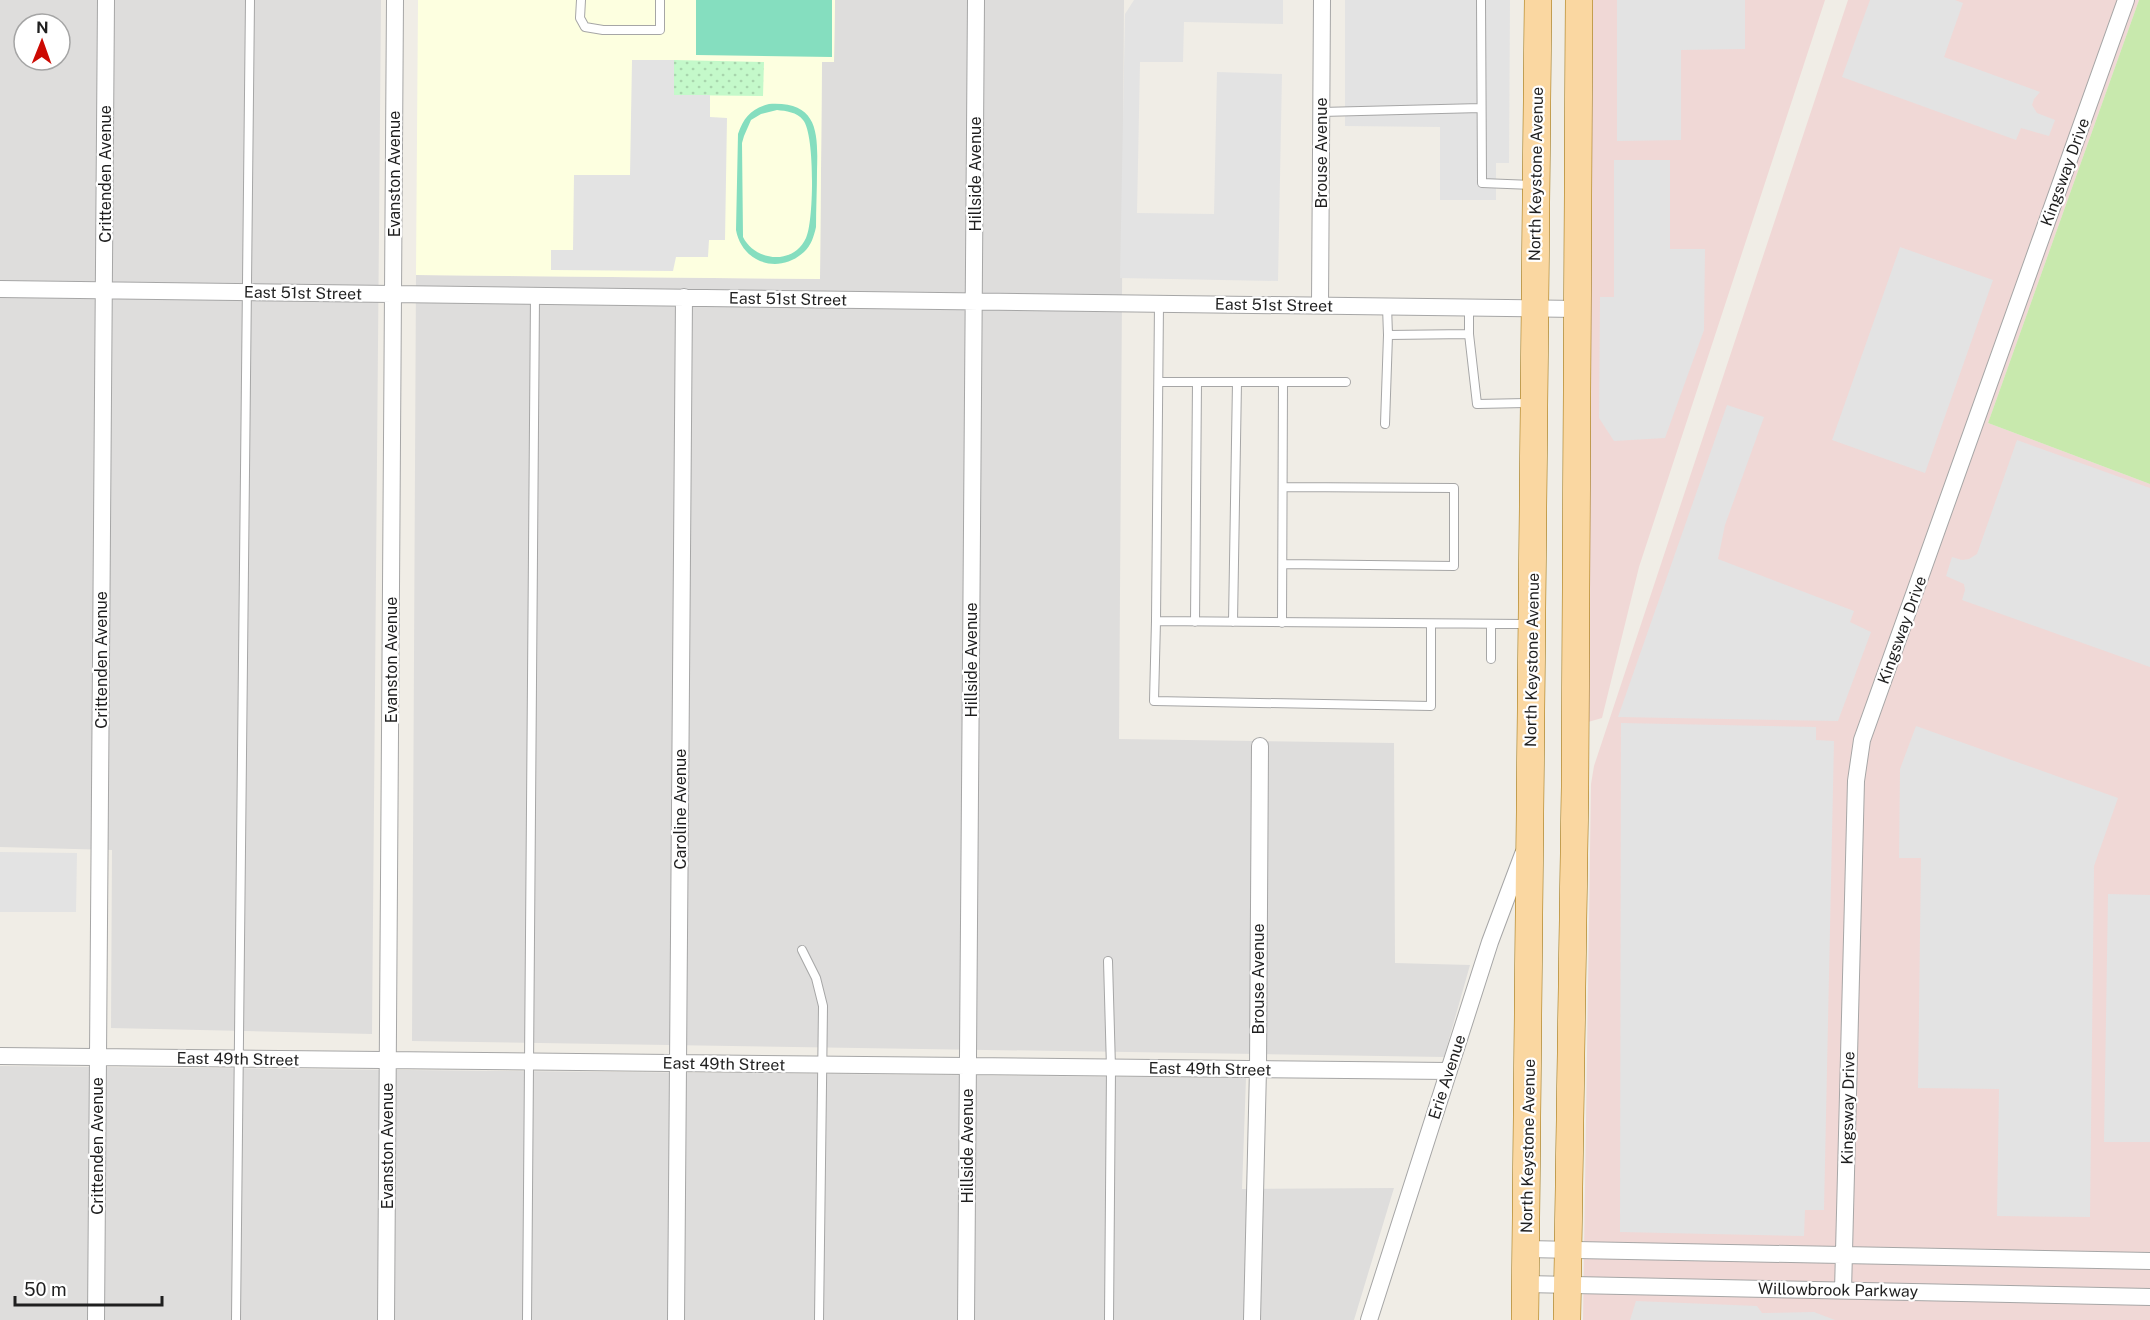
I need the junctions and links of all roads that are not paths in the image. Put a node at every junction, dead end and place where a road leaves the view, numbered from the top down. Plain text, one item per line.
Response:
1 (106, 0) edge
2 (250, 0) edge
3 (395, 0) edge
4 (581, 0) edge
5 (660, 0) edge
6 (976, 0) edge
7 (1322, 0) edge
8 (1481, 0) edge
9 (1538, 0) edge
10 (1579, 0) edge
11 (2126, 0) edge
12 (1481, 108) junction
13 (1321, 112) junction
14 (1536, 185) junction
15 (0, 289) edge
16 (104, 290) junction
17 (246, 292) junction
18 (393, 294) junction
19 (535, 296) junction
20 (684, 297) junction
21 (974, 301) junction
22 (1159, 303) junction
23 (1320, 305) junction
24 (1388, 306) junction
25 (1469, 307) junction
26 (1535, 308) junction
27 (1577, 309) junction
28 (1469, 334) junction
29 (1388, 335) junction
30 (1159, 382) junction
31 (1197, 382) junction
32 (1237, 382) junction
33 (1283, 382) junction
34 (1346, 382) dead end
35 (1534, 403) junction
36 (1385, 424) dead end
37 (1283, 487) junction
38 (1283, 564) junction
39 (1156, 621) junction
40 (1195, 622) junction
41 (1233, 622) junction
42 (1282, 623) junction
43 (1431, 624) junction
44 (1532, 624) junction
45 (1491, 625) junction
46 (1491, 659) dead end
47 (1260, 746) dead end
48 (1530, 836) junction
49 (802, 950) dead end
50 (1108, 961) dead end
51 (0, 1056) edge
52 (98, 1057) junction
53 (238, 1059) junction
54 (388, 1060) junction
55 (530, 1062) junction
56 (678, 1063) junction
57 (824, 1065) junction
58 (968, 1066) junction
59 (1111, 1068) junction
60 (1258, 1069) junction
61 (1449, 1071) junction
62 (1526, 1249) junction
63 (1568, 1250) junction
64 (1844, 1256) junction
65 (2150, 1261) edge
66 (1525, 1284) junction
67 (1567, 1285) junction
68 (1843, 1291) junction
69 (2150, 1297) edge
70 (96, 1320) edge
71 (236, 1320) edge
72 (386, 1320) edge
73 (527, 1320) edge
74 (676, 1320) edge
75 (819, 1320) edge
76 (966, 1320) edge
77 (1109, 1320) edge
78 (1252, 1320) edge
79 (1369, 1320) edge
80 (1525, 1320) edge
81 (1567, 1320) edge

1 - 16 street, Crittenden Avenue
2 - 17 lane
3 - 18 street, Evanston Avenue
4 - 5 lane
6 - 21 street, Hillside Avenue
7 - 13 street, Brouse Avenue
8 - 12 lane
9 - 14 main road, North Keystone Avenue
10 - 27 main road
11 - 64 street, Kingsway Drive
12 - 13 lane
12 - 14 lane
13 - 23 street, Brouse Avenue
14 - 26 main road, North Keystone Avenue
15 - 16 street, East 51st Street
16 - 17 street, East 51st Street
16 - 52 street, Crittenden Avenue
17 - 18 street, East 51st Street
17 - 53 lane
18 - 19 street, East 51st Street
18 - 54 street, Evanston Avenue
19 - 20 street, East 51st Street
19 - 55 lane
20 - 21 street, East 51st Street
20 - 56 street, Caroline Avenue
21 - 22 street, East 51st Street
21 - 58 street, Hillside Avenue
22 - 23 street, East 51st Street
22 - 30 lane
23 - 24 street, East 51st Street
24 - 25 street, East 51st Street
24 - 29 lane
25 - 26 street, East 51st Street
25 - 28 lane
26 - 27 street, East 51st Street
26 - 35 main road, North Keystone Avenue
27 - 63 main road
28 - 29 lane
28 - 35 lane
29 - 36 lane
30 - 31 lane
30 - 39 lane
31 - 32 lane
31 - 40 lane
32 - 33 lane
32 - 41 lane
33 - 34 lane
33 - 37 lane
35 - 44 main road, North Keystone Avenue
37 - 38 lane
37 - 38 lane
38 - 42 lane
39 - 40 lane
39 - 43 lane
40 - 41 lane
41 - 42 lane
42 - 43 lane
43 - 45 lane
44 - 45 lane
44 - 48 main road, North Keystone Avenue
45 - 46 lane
47 - 60 street, Brouse Avenue
48 - 61 street, Erie Avenue
48 - 62 main road, North Keystone Avenue
49 - 57 lane
50 - 59 lane
51 - 52 street, East 49th Street
52 - 53 street, East 49th Street
52 - 70 street, Crittenden Avenue
53 - 54 street, East 49th Street
53 - 71 lane
54 - 55 street, East 49th Street
54 - 72 street, Evanston Avenue
55 - 56 street, East 49th Street
55 - 73 lane
56 - 57 street, East 49th Street
56 - 74 street, Caroline Avenue
57 - 58 street, East 49th Street
57 - 75 lane
58 - 59 street, East 49th Street
58 - 76 street, Hillside Avenue
59 - 60 street, East 49th Street
59 - 77 lane
60 - 61 street, East 49th Street
60 - 78 street, Brouse Avenue
61 - 79 street, Erie Avenue
62 - 63 street
62 - 66 main road, North Keystone Avenue
63 - 64 street
63 - 67 main road
64 - 65 street
64 - 68 street, Kingsway Drive
66 - 67 street, Willowbrook Parkway
66 - 80 main road, North Keystone Avenue
67 - 68 street, Willowbrook Parkway
67 - 81 main road
68 - 69 street, Willowbrook Parkway

